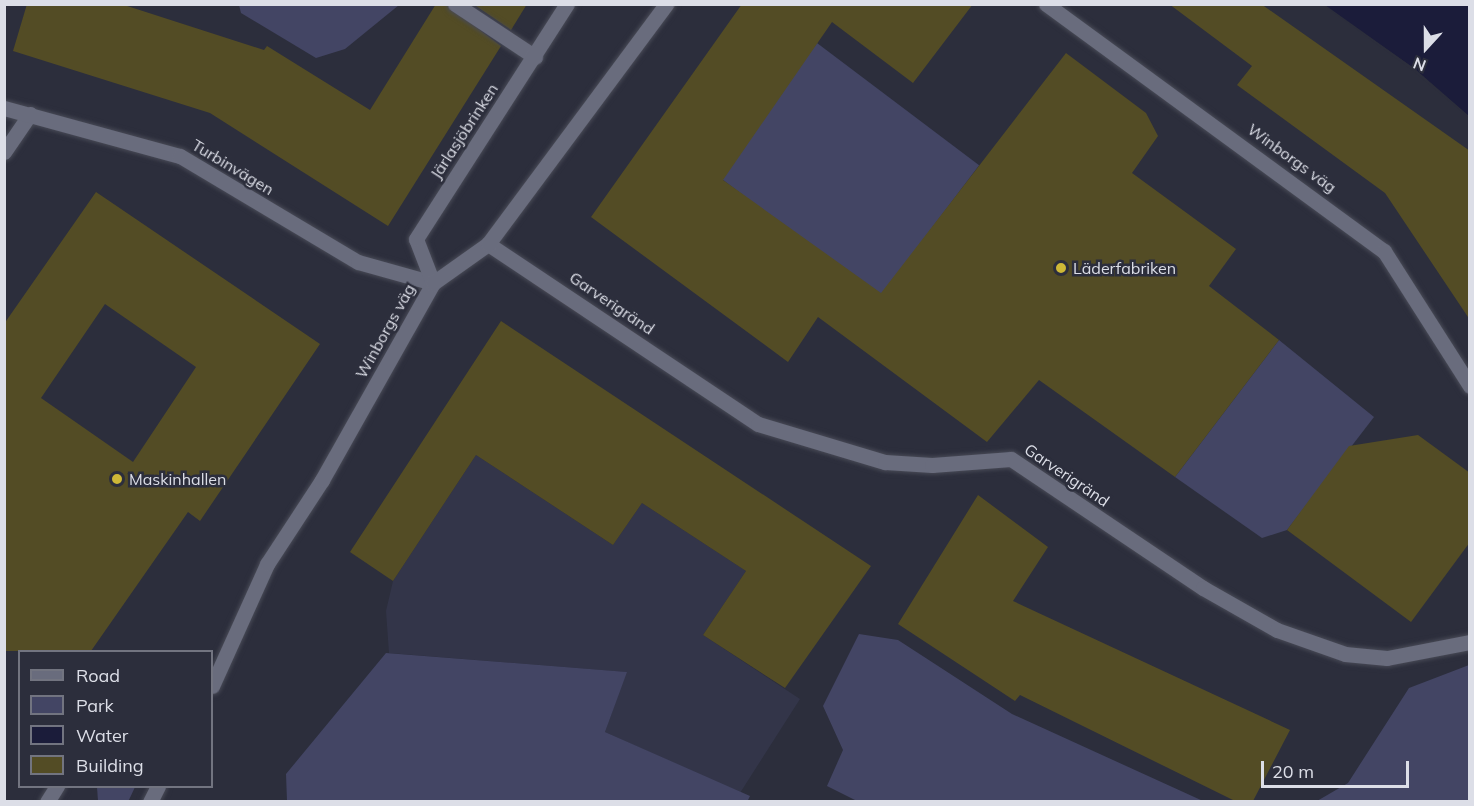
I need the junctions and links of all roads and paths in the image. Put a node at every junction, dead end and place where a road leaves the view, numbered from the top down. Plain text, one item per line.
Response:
1 (455, 4) edge
2 (567, 4) edge
3 (666, 4) edge
4 (1046, 4) edge
5 (534, 57) junction
6 (4, 108) edge
7 (30, 114) junction
8 (4, 152) edge
9 (488, 244) junction
10 (433, 283) junction
11 (1470, 386) edge
12 (1470, 642) edge
13 (213, 684) edge
14 (56, 788) edge
15 (47, 801) edge

1 - 5 street
2 - 5 street, Järlasjöbrinken
3 - 9 street, Winborgs väg
4 - 11 street, Winborgs väg
5 - 10 street, Järlasjöbrinken
6 - 7 street, Turbinvägen
7 - 8 street
7 - 10 street, Turbinvägen
9 - 10 street, Winborgs väg
9 - 12 street, Garverigränd
10 - 13 street, Winborgs väg
14 - 15 street

